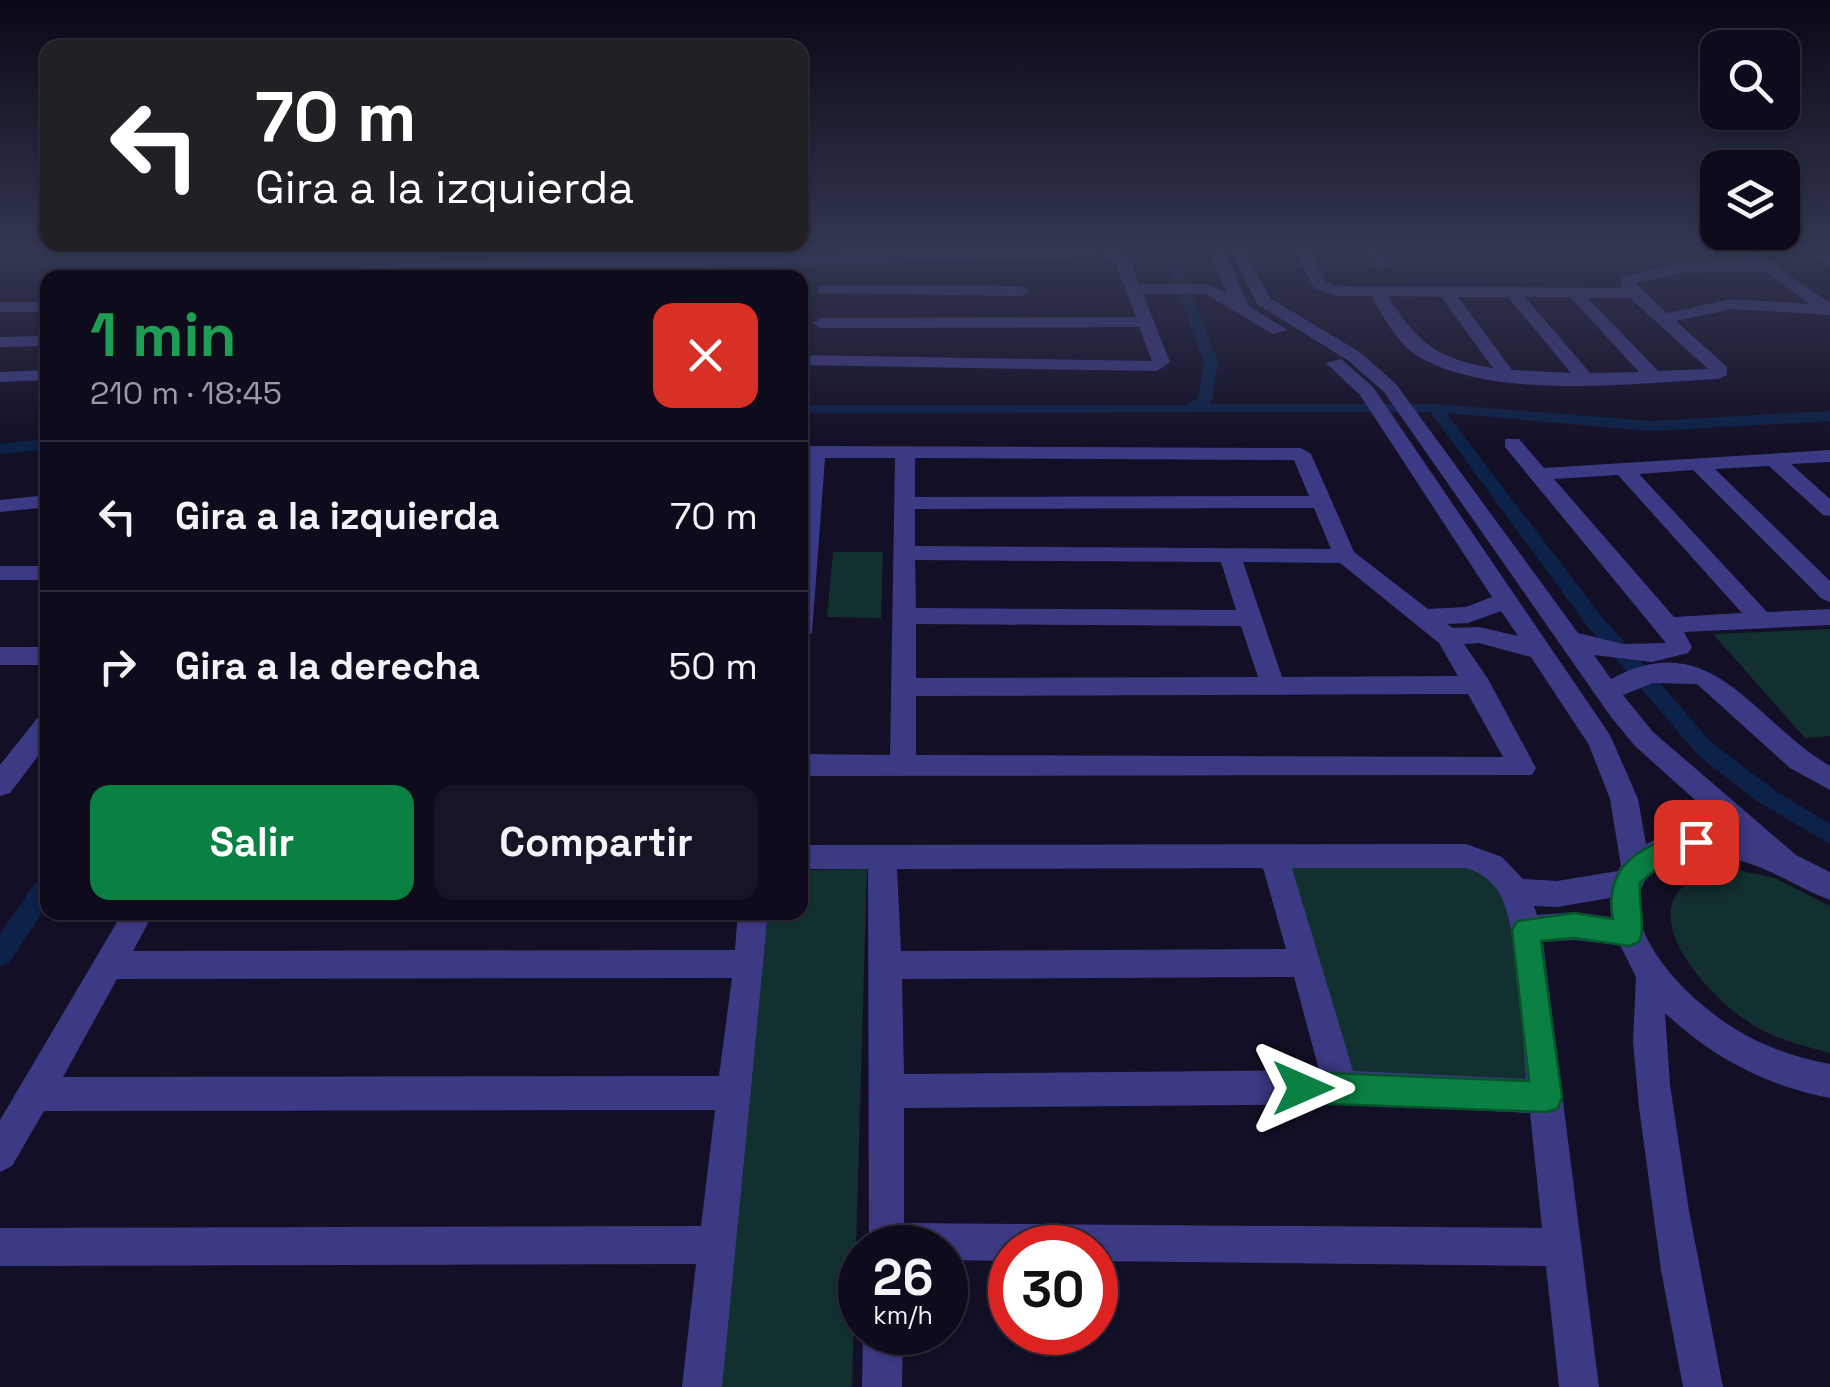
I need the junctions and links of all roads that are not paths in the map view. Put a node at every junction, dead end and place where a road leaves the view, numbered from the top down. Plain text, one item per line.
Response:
1 (822, 317) edge
2 (1027, 317) edge
3 (1144, 317) edge
4 (1255, 317) edge
5 (1284, 317) edge
6 (1393, 317) edge
7 (1464, 317) edge
8 (1533, 317) edge
9 (1597, 317) edge
10 (1673, 317) edge
11 (1667, 318) joint
12 (1028, 322) junction
13 (1146, 322) junction
14 (821, 323) junction
15 (40, 341) edge
16 (0, 342) edge
17 (808, 360) edge
18 (1506, 374) junction
19 (40, 375) edge
20 (1583, 376) junction
21 (1652, 376) junction
22 (0, 377) edge
23 (1512, 443) dead end
24 (808, 452) edge
25 (905, 452) junction
26 (1830, 456) edge
27 (1774, 460) junction
28 (1698, 464) junction
29 (1624, 469) junction
30 (1538, 474) junction
31 (40, 502) edge
32 (1325, 502) junction
33 (904, 503) junction
34 (0, 506) edge
35 (1830, 510) edge
36 (904, 554) junction
37 (1230, 556) junction
38 (1345, 556) junction
39 (0, 573) edge
40 (40, 573) edge
41 (1830, 594) edge
42 (1506, 600) junction
43 (904, 616) junction
44 (1424, 617) junction
45 (1830, 617) edge
46 (1250, 618) junction
47 (1761, 620) junction
48 (1668, 625) junction
49 (1448, 638) junction
50 (1566, 638) junction
51 (1543, 651) junction
52 (0, 656) edge
53 (40, 656) edge
54 (1478, 685) junction
55 (1273, 686) junction
56 (903, 687) junction
57 (1608, 695) junction
58 (40, 733) edge
59 (0, 748) edge
60 (28, 748) junction
61 (808, 765) edge
62 (902, 765) junction
63 (1830, 779) edge
64 (0, 785) edge
65 (1274, 856) junction
66 (808, 857) edge
67 (882, 857) junction
68 (1785, 862) junction
69 (1632, 874) junction
70 (1830, 887) edge
71 (1517, 892) junction
72 (135, 920) edge
73 (752, 920) edge
74 (1526, 930) junction
75 (1629, 934) junction
76 (1305, 962) junction
77 (111, 964) junction
78 (748, 964) junction
79 (886, 965) junction
80 (1652, 976) junction
81 (1830, 1081) edge
82 (1341, 1087) junction
83 (887, 1090) junction
84 (734, 1093) junction
85 (33, 1094) junction
86 (1547, 1097) junction
87 (0, 1154) edge
88 (885, 1225) edge
89 (968, 1244) edge
90 (717, 1245) junction
91 (0, 1247) edge
92 (1562, 1247) junction
93 (883, 1355) edge
94 (702, 1387) edge
95 (882, 1387) edge
96 (1580, 1387) edge
97 (1702, 1387) edge

1 - 14 street
2 - 12 street
3 - 13 street
4 - 42 street
5 - 50 street
6 - 18 street
7 - 18 street
8 - 20 street
9 - 21 street
10 - 11 street
11 - 21 street
12 - 13 street
12 - 14 street
13 - 17 street
14 - 17 street
15 - 16 street
18 - 20 street
19 - 22 street
20 - 21 street
23 - 30 street
24 - 25 street
25 - 32 street
25 - 33 street
26 - 27 street
27 - 28 street
27 - 35 street
28 - 29 street
28 - 41 street
29 - 30 street
29 - 47 street
30 - 48 street
31 - 34 street
32 - 33 street
32 - 38 street
33 - 36 street
36 - 37 street
36 - 43 street
37 - 38 street
37 - 46 street
38 - 44 street
39 - 40 street
42 - 44 street
42 - 51 street
43 - 46 street
43 - 56 street
44 - 49 street
45 - 47 street
46 - 55 street
47 - 48 street
48 - 50 street
49 - 51 street
49 - 54 street
50 - 57 street
51 - 69 street
52 - 53 street
54 - 55 street
54 - 62 street
55 - 56 street
56 - 62 street
57 - 63 street
57 - 68 street
58 - 60 street
59 - 60 street
60 - 64 street
61 - 62 street
65 - 67 street
65 - 71 street
65 - 76 street
66 - 67 street
67 - 79 street
68 - 69 street
68 - 70 street
69 - 71 street
69 - 75 street
71 - 74 street
72 - 77 street
73 - 78 street
74 - 75 street
74 - 86 street
75 - 80 street
76 - 79 street
76 - 82 street
77 - 78 street
77 - 85 street
78 - 84 street
79 - 83 street
80 - 81 street
80 - 97 street
82 - 83 street
82 - 86 street
83 - 88 street
84 - 85 street
84 - 90 street
85 - 87 street
86 - 92 street
89 - 92 street
90 - 91 street
90 - 94 street
92 - 96 street
93 - 95 street

